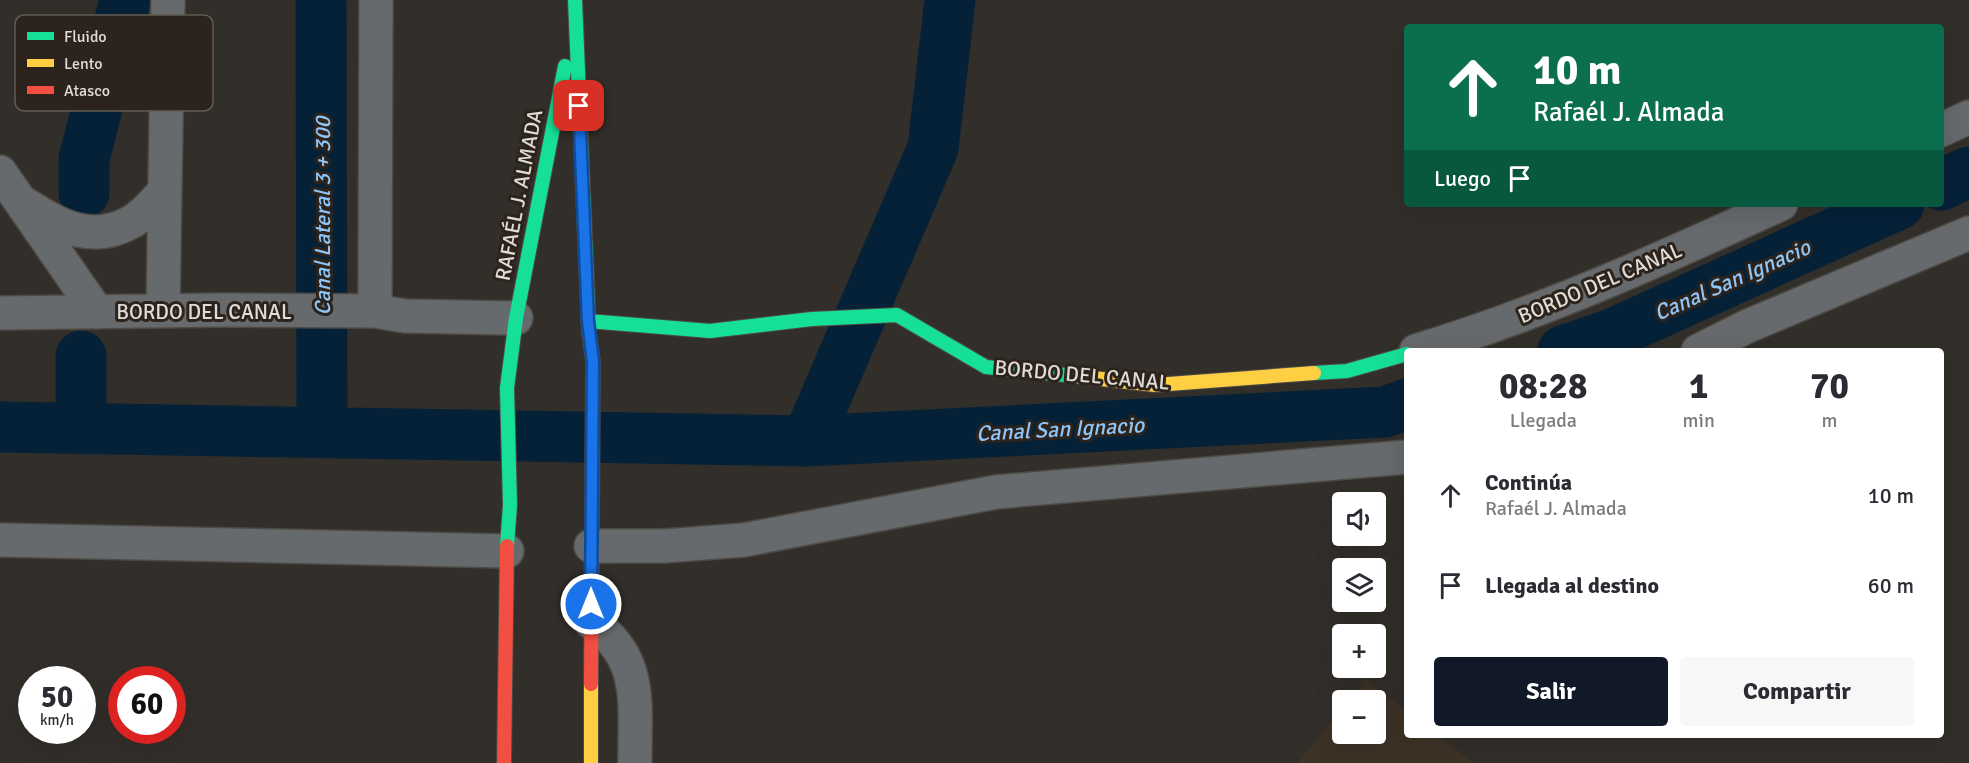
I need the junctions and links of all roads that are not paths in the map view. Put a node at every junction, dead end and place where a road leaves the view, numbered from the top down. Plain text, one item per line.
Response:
1 (168, 0) edge
2 (376, 0) edge
3 (575, 5) edge
4 (168, 15) edge
5 (166, 111) edge
6 (1969, 117) edge
7 (1944, 129) edge
8 (8, 185) edge
9 (164, 192) junction
10 (1774, 207) edge
11 (1969, 233) edge
12 (163, 311) junction
13 (375, 311) junction
14 (97, 312) junction
15 (0, 313) edge
16 (516, 318) junction
17 (588, 321) junction
18 (1426, 348) edge
19 (1704, 348) edge
20 (1404, 355) edge
21 (1404, 457) edge
22 (591, 535) junction
23 (0, 540) edge
24 (507, 551) junction
25 (591, 622) junction
26 (504, 763) edge
27 (591, 763) edge
28 (635, 763) edge

1 - 4 street
2 - 13 street
3 - 16 main road, RAFAÉL J. ALMADA
3 - 17 main road, RAFAÉL J. ALMADA
5 - 9 street
6 - 7 street
8 - 9 street
8 - 14 street
9 - 12 street
10 - 18 street, BORDO DEL CANAL
11 - 19 street
12 - 13 street, BORDO DEL CANAL
12 - 14 street, BORDO DEL CANAL
13 - 16 street, BORDO DEL CANAL
14 - 15 street, BORDO DEL CANAL
16 - 24 main road, RAFAÉL J. ALMADA
17 - 20 main road, BORDO DEL CANAL
17 - 22 main road, RAFAÉL J. ALMADA
21 - 22 street
22 - 25 main road, RAFAÉL J. ALMADA
23 - 24 street
24 - 26 main road, RAFAÉL J. ALMADA
25 - 27 main road, RAFAÉL J. ALMADA
25 - 28 street

